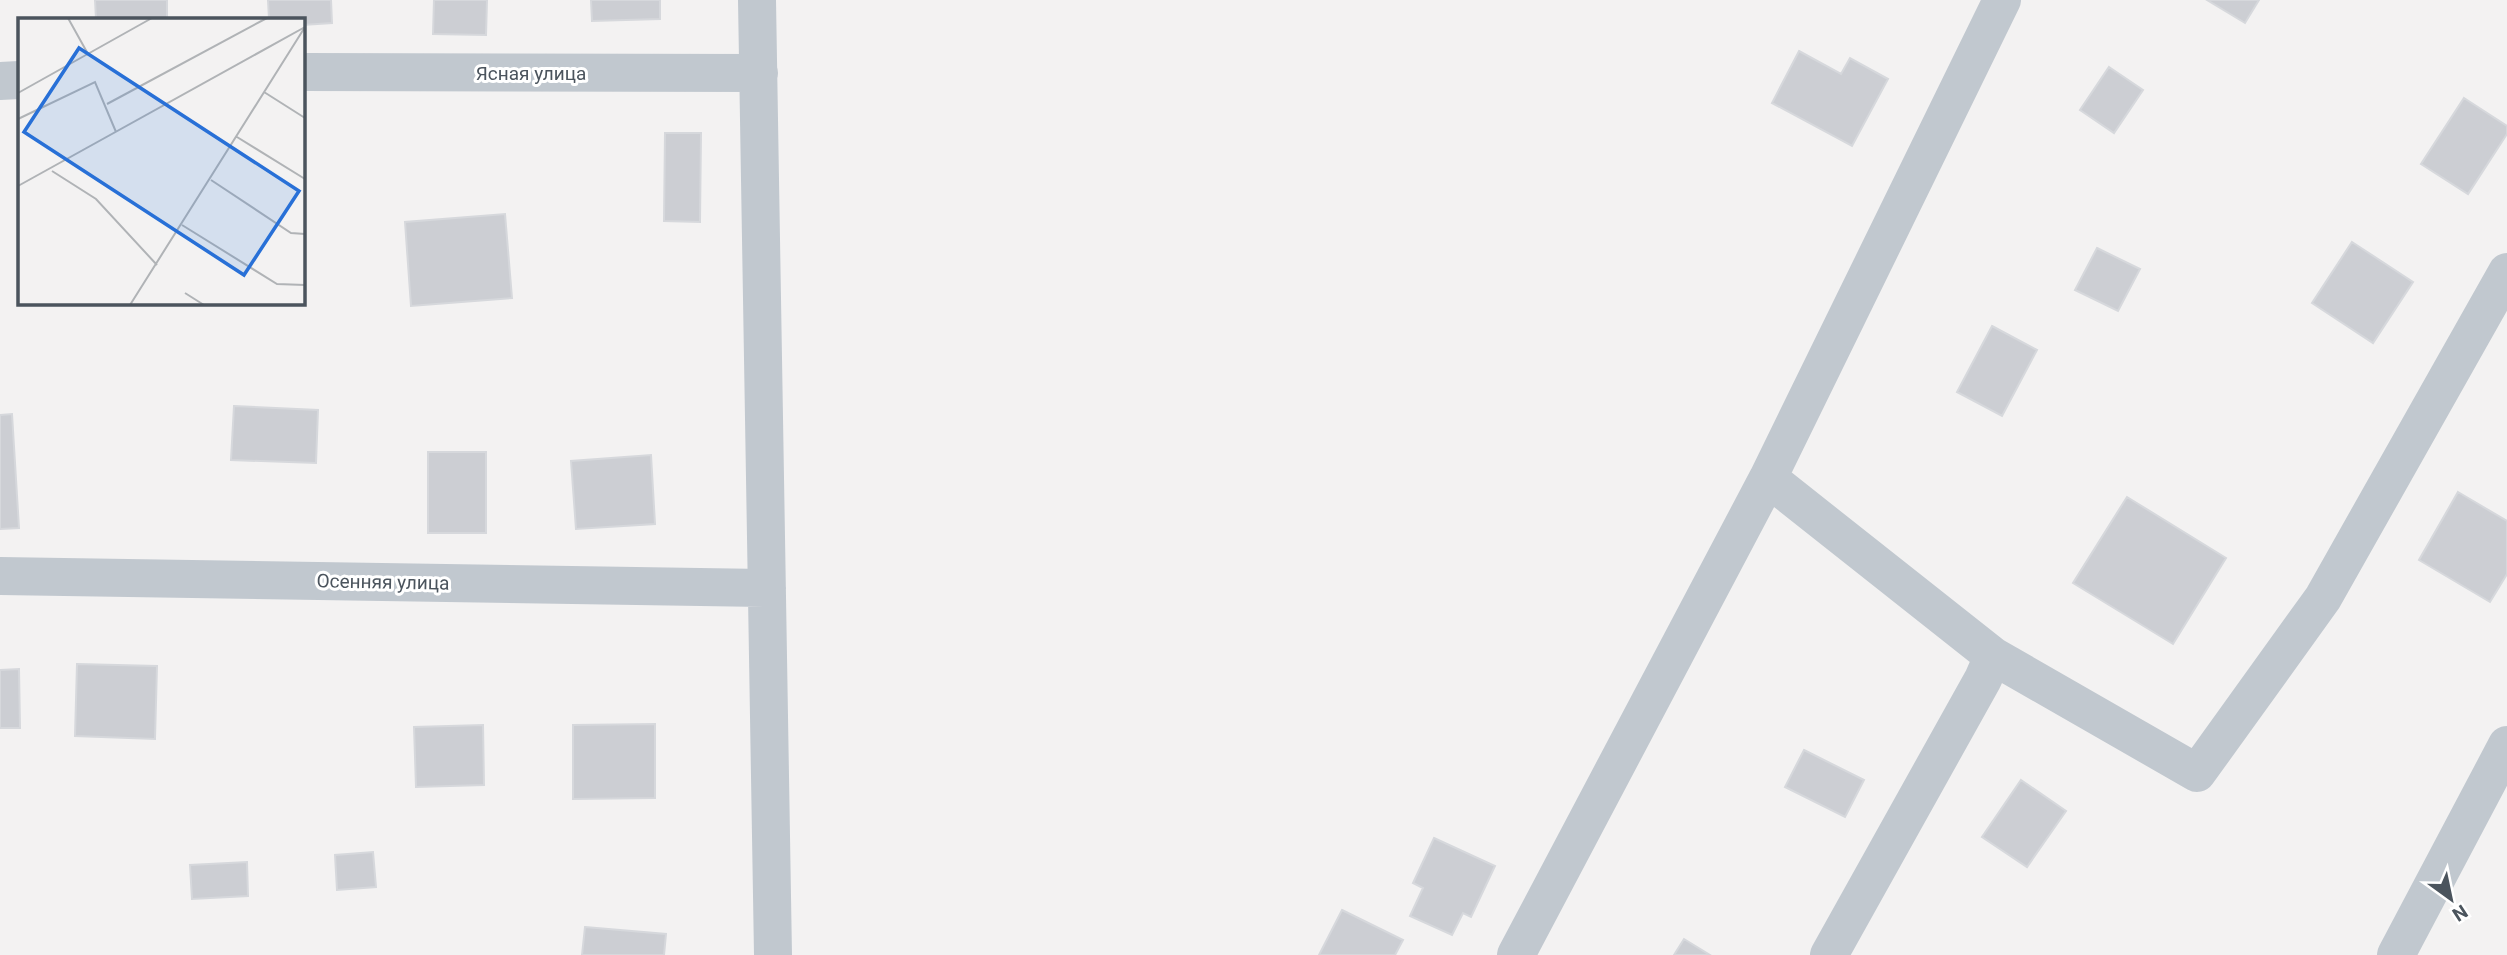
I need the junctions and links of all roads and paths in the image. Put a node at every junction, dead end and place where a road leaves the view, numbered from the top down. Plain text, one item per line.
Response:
1 (757, 0) edge
2 (2003, 0) edge
3 (304, 72) edge
4 (759, 73) junction
5 (18, 80) edge
6 (0, 81) edge
7 (2507, 272) edge
8 (1768, 478) junction
9 (0, 576) edge
10 (767, 588) junction
11 (1993, 656) junction
12 (2507, 745) edge
13 (773, 955) edge
14 (1516, 955) edge
15 (1829, 955) edge
16 (2396, 955) edge

1 - 4 street
2 - 8 street
3 - 4 street, Ясная улица
4 - 10 street
5 - 6 street
7 - 11 street
8 - 11 street
8 - 14 street
9 - 10 street, Осенняя улица
10 - 13 street
11 - 15 street
12 - 16 street

